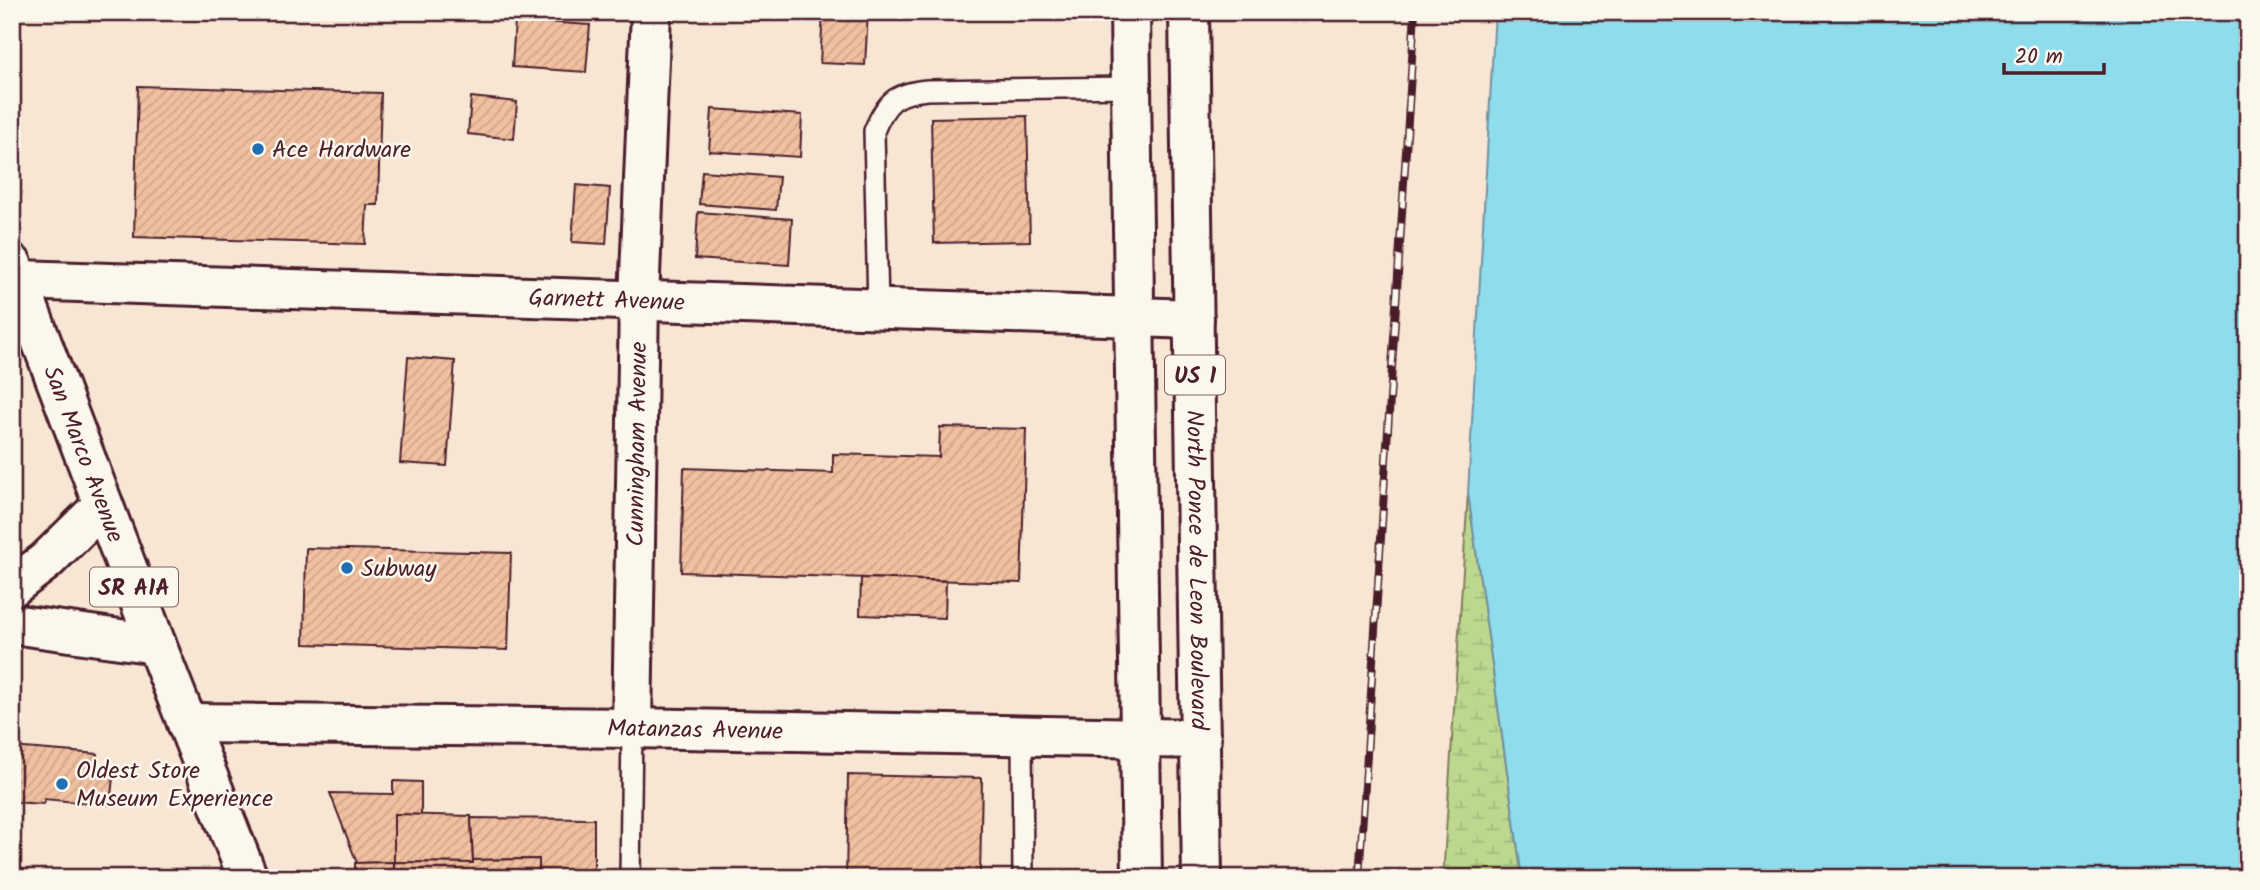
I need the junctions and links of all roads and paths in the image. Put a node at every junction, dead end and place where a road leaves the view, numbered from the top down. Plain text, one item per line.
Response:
1 (651, 12) edge
2 (1130, 12) edge
3 (1189, 12) edge
4 (1131, 87) junction
5 (15, 272) edge
6 (639, 299) junction
7 (878, 307) junction
8 (1135, 316) junction
9 (1194, 318) junction
10 (23, 325) edge
11 (103, 505) junction
12 (12, 587) edge
13 (12, 624) edge
14 (156, 644) junction
15 (187, 723) junction
16 (632, 728) junction
17 (1022, 735) junction
18 (1139, 737) junction
19 (1201, 739) junction
20 (248, 878) edge
21 (630, 878) edge
22 (1023, 878) edge
23 (1142, 878) edge
24 (1202, 878) edge

1 - 6 main road, Cunningham Avenue
2 - 4 main road, US 1
3 - 9 main road, North Ponce de Leon Boulevard / US 1
4 - 7 lane
4 - 8 main road, US 1
5 - 6 main road, Garnett Avenue
5 - 10 main road, San Marco Avenue / SR A1A
6 - 7 main road, Garnett Avenue
6 - 16 main road, Cunningham Avenue
7 - 8 main road, Garnett Avenue
8 - 9 main road, Garnett Avenue
8 - 18 main road, US 1
9 - 19 main road, North Ponce de Leon Boulevard / US 1
10 - 11 main road, San Marco Avenue / SR A1A
11 - 12 main road
11 - 14 main road, San Marco Avenue / SR A1A
13 - 14 main road
14 - 15 main road, San Marco Avenue / SR A1A
15 - 16 main road, Matanzas Avenue
15 - 20 main road, San Marco Avenue / SR A1A
16 - 17 main road, Matanzas Avenue
16 - 21 lane, Cunningham Avenue
17 - 18 main road, Matanzas Avenue
17 - 22 lane
18 - 19 main road, Matanzas Avenue
18 - 23 main road, US 1
19 - 24 main road, North Ponce de Leon Boulevard / US 1

